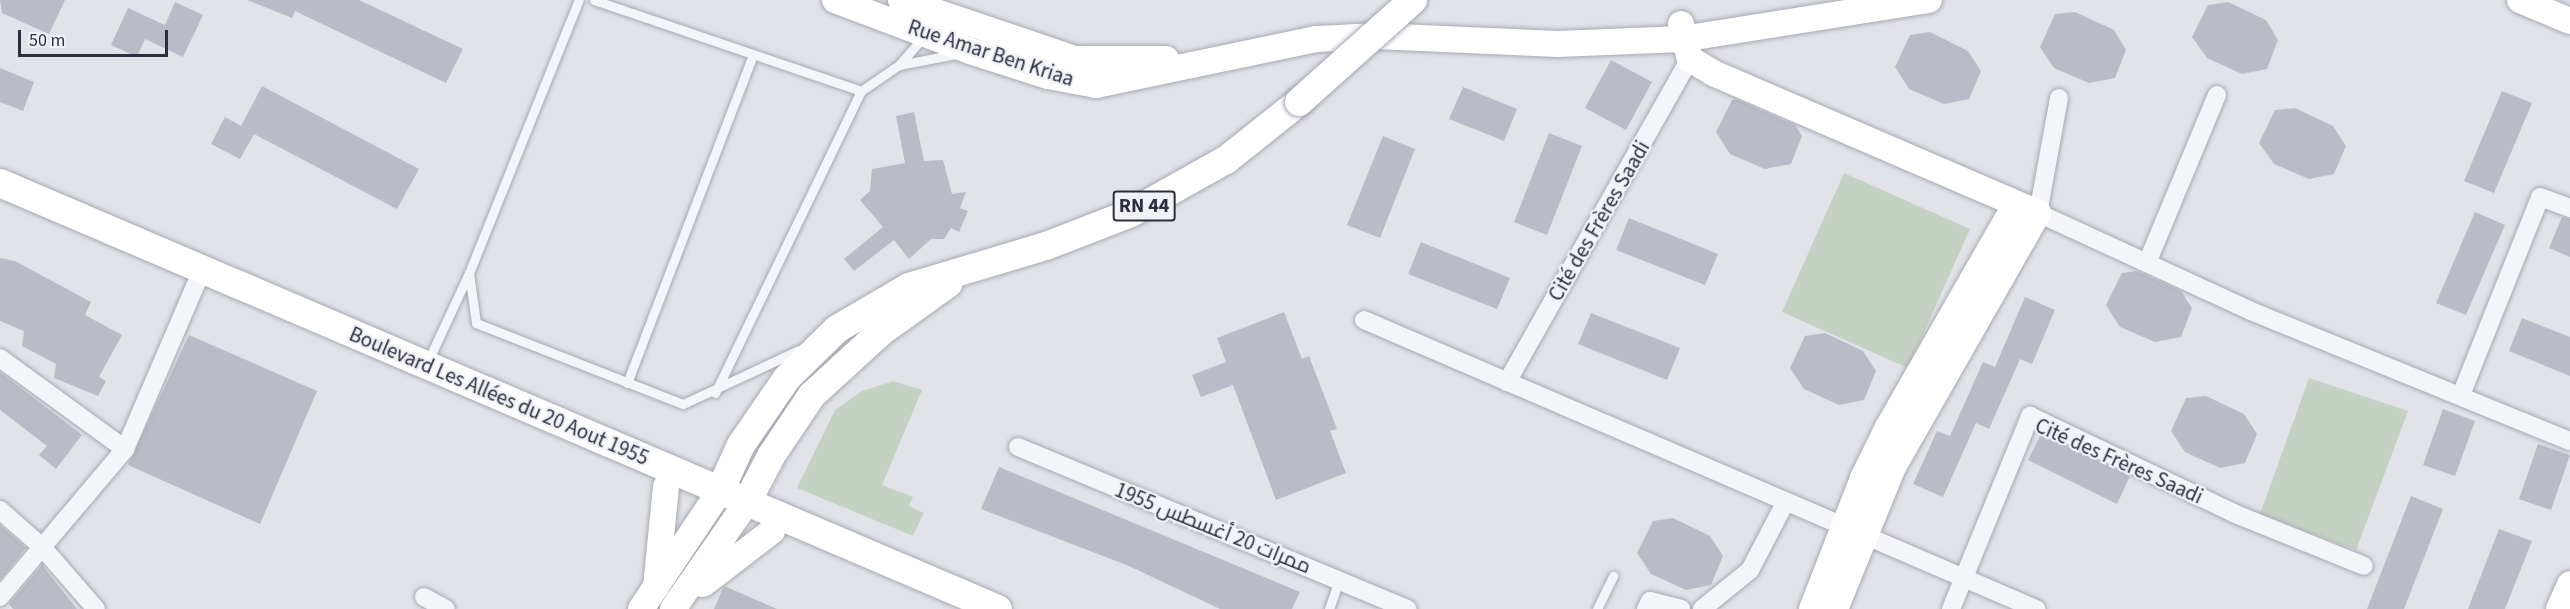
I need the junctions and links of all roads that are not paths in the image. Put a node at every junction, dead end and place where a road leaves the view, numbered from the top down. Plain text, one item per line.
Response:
1 (579, 0) edge
2 (594, 0) edge
3 (835, 0) edge
4 (901, 0) edge
5 (1413, 0) edge
6 (1834, 0) edge
7 (1929, 0) edge
8 (2520, 0) edge
9 (2570, 21) edge
10 (931, 23) junction
11 (1684, 40) junction
12 (970, 51) junction
13 (753, 54) junction
14 (1220, 57) junction
15 (900, 65) junction
16 (861, 91) junction
17 (2217, 95) dead end
18 (2059, 98) dead end
19 (0, 183) edge
20 (0, 201) edge
21 (2027, 208) junction
22 (2570, 208) edge
23 (2147, 263) junction
24 (968, 270) junction
25 (469, 273) junction
26 (196, 284) junction
27 (1365, 321) dead end
28 (837, 329) junction
29 (0, 358) edge
30 (426, 365) junction
31 (1507, 382) junction
32 (627, 383) junction
33 (715, 393) junction
34 (2460, 395) junction
35 (2570, 441) edge
36 (741, 444) junction
37 (1018, 447) dead end
38 (125, 449) junction
39 (771, 456) junction
40 (694, 479) junction
41 (666, 486) junction
42 (716, 498) junction
43 (1785, 503) junction
44 (743, 509) junction
45 (0, 510) edge
46 (780, 525) junction
47 (1854, 533) junction
48 (42, 547) junction
49 (2364, 566) dead end
50 (1613, 576) dead end
51 (1339, 579) junction
52 (1963, 579) junction
53 (2570, 584) edge
54 (0, 597) edge
55 (424, 597) dead end
56 (1386, 604) edge
57 (661, 605) edge
58 (96, 609) edge
59 (446, 609) edge
60 (956, 609) edge
61 (998, 609) edge
62 (1329, 609) edge
63 (1408, 609) edge
64 (1597, 609) edge
65 (1646, 609) edge
66 (1681, 609) edge
67 (1702, 609) edge
68 (1812, 609) edge
69 (1835, 609) edge
70 (1951, 609) edge
71 (2036, 609) edge
72 (2559, 609) edge

1 - 25 lane
2 - 13 lane
3 - 10 main road, Rue Amar Ben Kriaa
4 - 10 main road, Rue Amar Ben Kriaa
5 - 24 main road, RN 44, bridge
6 - 11 main road
7 - 11 main road
8 - 9 main road
10 - 12 main road, Rue Amar Ben Kriaa
10 - 14 main road, Rue Amar Ben Kriaa
10 - 15 lane
11 - 14 main road, Rue Amar Ben Kriaa
11 - 21 main road
11 - 31 street, Cité des Frères Saadi
12 - 14 main road, Rue Amar Ben Kriaa
12 - 15 lane
13 - 16 lane
13 - 32 lane
15 - 16 lane
16 - 33 lane
17 - 23 street
18 - 21 street
19 - 30 main road, Boulevard Les Allées du 20 Aout 1955
20 - 26 main road, Boulevard Les Allées du 20 Aout 1955
21 - 23 street
21 - 47 main road
22 - 34 street
23 - 34 street
24 - 28 main road
24 - 39 main road
25 - 30 lane
25 - 32 lane
26 - 38 street
26 - 41 main road, Boulevard Les Allées du 20 Aout 1955
27 - 31 street
28 - 33 lane
28 - 36 main road
29 - 38 street
30 - 40 main road, Boulevard Les Allées du 20 Aout 1955
31 - 43 street
32 - 33 lane
34 - 35 street
36 - 40 main road
36 - 42 main road
37 - 51 street, ممرات 20 أغسطس 1955
38 - 48 street
39 - 44 main road
39 - 46 main road
40 - 42 main road, Boulevard Les Allées du 20 Aout 1955
41 - 42 main road, Boulevard Les Allées du 20 Aout 1955
41 - 57 main road
42 - 44 main road, Boulevard Les Allées du 20 Aout 1955
42 - 57 main road
43 - 47 street
43 - 67 street
44 - 46 main road, Boulevard Les Allées du 20 Aout 1955
44 - 57 main road
45 - 48 street
46 - 57 main road
46 - 60 main road, Boulevard Les Allées du 20 Aout 1955
46 - 61 main road, Boulevard Les Allées du 20 Aout 1955
47 - 52 street
47 - 68 main road
47 - 69 main road
48 - 54 street
48 - 58 street
49 - 52 street, Cité des Frères Saadi
50 - 64 lane
51 - 56 street, ممرات 20 أغسطس 1955
51 - 62 lane
52 - 70 street, Cité des Frères Saadi
52 - 71 street
53 - 72 main road
55 - 59 street
56 - 63 street, ممرات 20 أغسطس 1955
65 - 66 street

